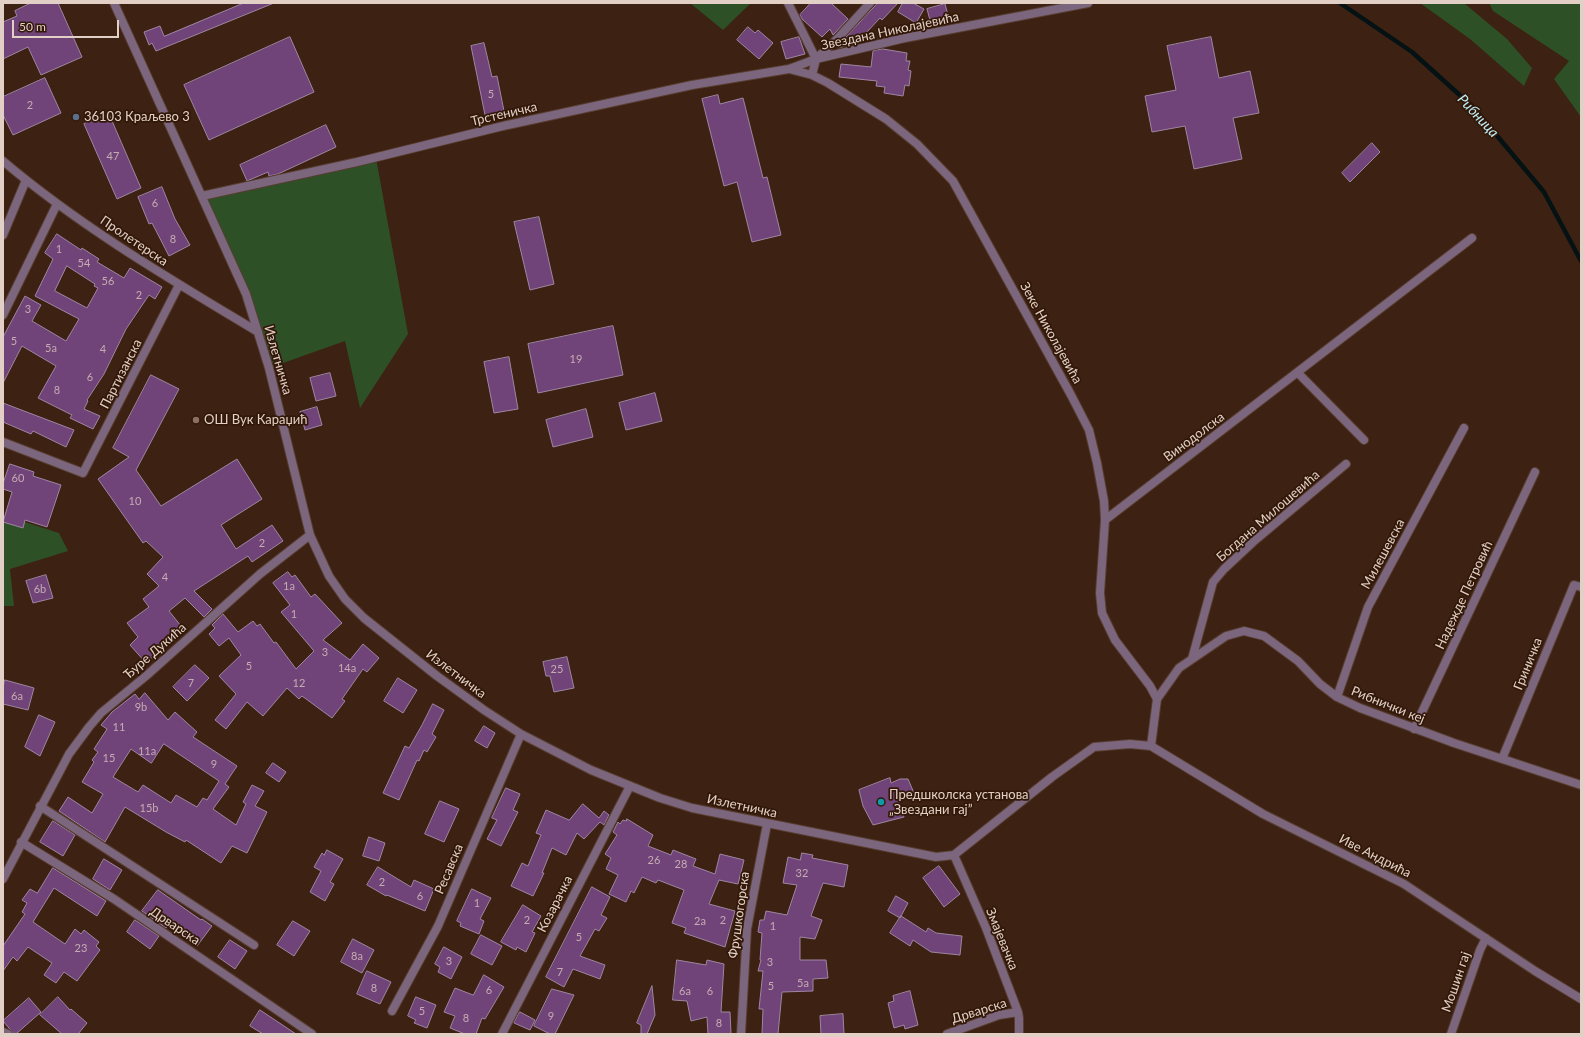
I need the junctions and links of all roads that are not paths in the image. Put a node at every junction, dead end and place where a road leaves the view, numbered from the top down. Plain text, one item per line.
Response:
1 (114, 3) edge
2 (788, 3) edge
3 (870, 3) edge
4 (1088, 3) edge
5 (816, 59) junction
6 (789, 69) junction
7 (812, 75) junction
8 (3, 161) edge
9 (26, 180) junction
10 (202, 196) junction
11 (57, 204) junction
12 (3, 235) edge
13 (1472, 238) dead end
14 (179, 285) junction
15 (3, 315) edge
16 (258, 332) junction
17 (1298, 373) junction
18 (1464, 428) dead end
19 (1364, 440) dead end
20 (3, 442) edge
21 (1346, 464) dead end
22 (1535, 472) dead end
23 (1104, 520) junction
24 (310, 535) junction
25 (1581, 587) edge
26 (1192, 659) junction
27 (1337, 697) junction
28 (1157, 699) junction
29 (1414, 729) junction
30 (521, 734) junction
31 (1151, 746) junction
32 (1502, 759) junction
33 (1581, 785) edge
34 (630, 786) junction
35 (40, 806) junction
36 (767, 824) junction
37 (21, 842) junction
38 (954, 854) junction
39 (5, 868) edge
40 (3, 879) edge
41 (1486, 938) junction
42 (254, 944) dead end
43 (1581, 1000) edge
44 (392, 1011) dead end
45 (1018, 1012) junction
46 (3, 1032) edge
47 (8, 1034) edge
48 (312, 1034) edge
49 (502, 1034) edge
50 (741, 1034) edge
51 (947, 1034) edge
52 (1019, 1034) edge
53 (1451, 1034) edge

1 - 10 street, Излетничка
2 - 5 street
3 - 5 street, Звездана Николајевића
4 - 5 street, Звездана Николајевића
5 - 6 street, Звездана Николајевића
5 - 7 street
6 - 7 street, Трстеничка
6 - 10 street, Трстеничка
7 - 23 street, Зеке Николајевића
8 - 9 street, Пролетерска
9 - 11 street, Пролетерска
9 - 12 street
10 - 16 street, Излетничка
11 - 14 street, Пролетерска
11 - 15 street
13 - 17 street, Винодолска
14 - 16 street, Пролетерска
14 - 20 street, Партизанска
16 - 24 street, Излетничка
17 - 19 street
17 - 23 street, Винодолска
18 - 27 street, Милешевска
21 - 26 street, Богдана Милошевића
22 - 29 street, Надежде Петровић
23 - 28 street, Зеке Николајевића
24 - 30 street, Излетничка
24 - 35 street, Ђуре Дукића
25 - 32 street, Гриничка
26 - 27 street, Рибнички кеј
26 - 28 street, Рибнички кеј
27 - 29 street, Рибнички кеј
28 - 31 street
29 - 32 street, Рибнички кеј
30 - 34 street, Излетничка
30 - 44 street, Ресавска
31 - 38 street
31 - 41 street, Иве Андрића
32 - 33 street, Рибнички кеј
34 - 36 street, Излетничка
34 - 49 street, Козарачка
35 - 37 street, Ђуре Дукића
35 - 42 street
36 - 38 street, Излетничка
36 - 50 street, Фрушкогорска
37 - 39 street, Ђуре Дукића
37 - 48 street, Дрварска
38 - 45 street, Змајевачка
39 - 40 street, Ђуре Дукића
41 - 43 street, Иве Андрића
41 - 53 street, Мошин гај
45 - 51 street, Дрварска
45 - 52 street, Змајевачка
46 - 47 street

